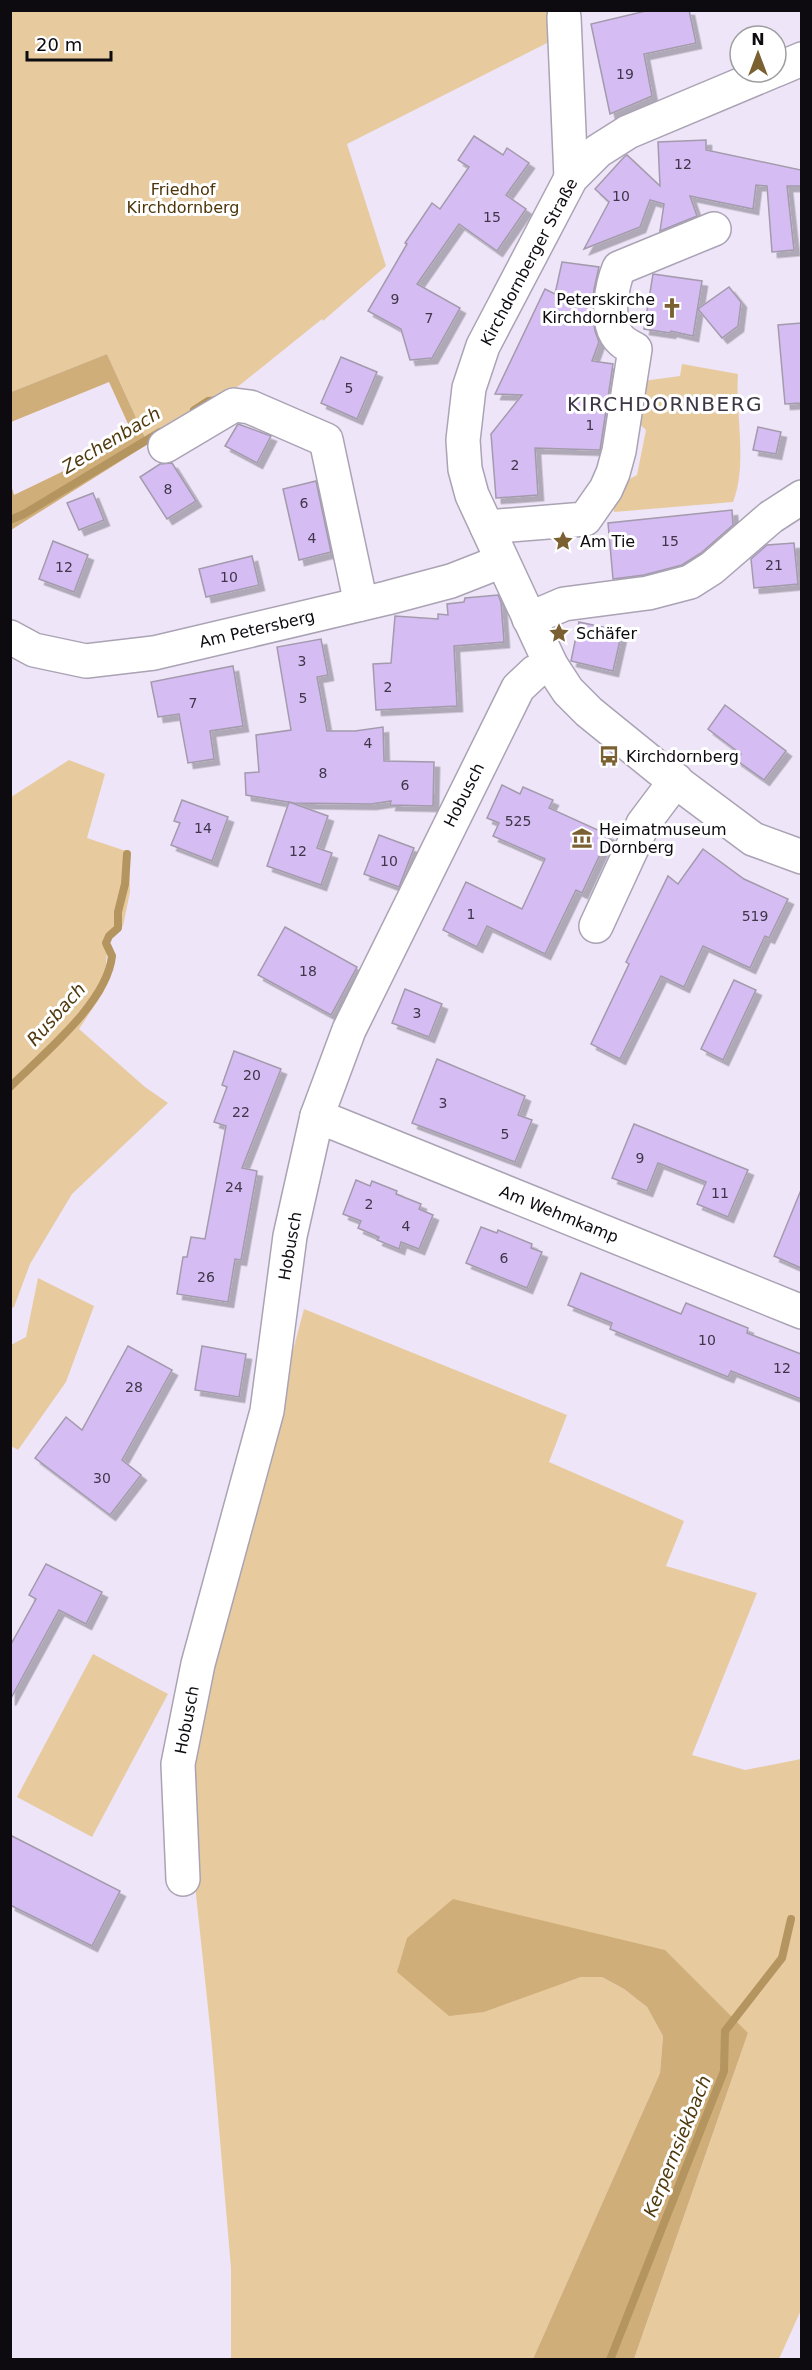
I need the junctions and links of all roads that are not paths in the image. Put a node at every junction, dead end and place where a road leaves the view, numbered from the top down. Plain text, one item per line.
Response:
1 (564, 17) dead end
2 (742, 84) edge
3 (571, 178) junction
4 (714, 229) dead end
5 (165, 446) dead end
6 (801, 497) edge
7 (487, 527) junction
8 (502, 561) junction
9 (362, 604) junction
10 (529, 619) junction
11 (10, 637) edge
12 (551, 665) junction
13 (676, 780) junction
14 (801, 857) edge
15 (596, 926) dead end
16 (317, 1116) junction
17 (801, 1312) edge
18 (183, 1880) dead end

1 - 3 street
2 - 3 street, Kirchdornberger Straße
3 - 7 street, Kirchdornberger Straße
4 - 7 street
5 - 9 street
6 - 10 street
7 - 8 street, Kirchdornberger Straße
8 - 9 street, Am Petersberg
8 - 10 street, Kirchdornberger Straße
9 - 11 street, Am Petersberg
10 - 12 street, Kirchdornberger Straße
12 - 13 street, Kirchdornberger Straße
12 - 16 street, Hobusch
13 - 14 street, Kirchdornberger Straße
13 - 15 street
16 - 17 street, Am Wehmkamp
16 - 18 street, Hobusch

